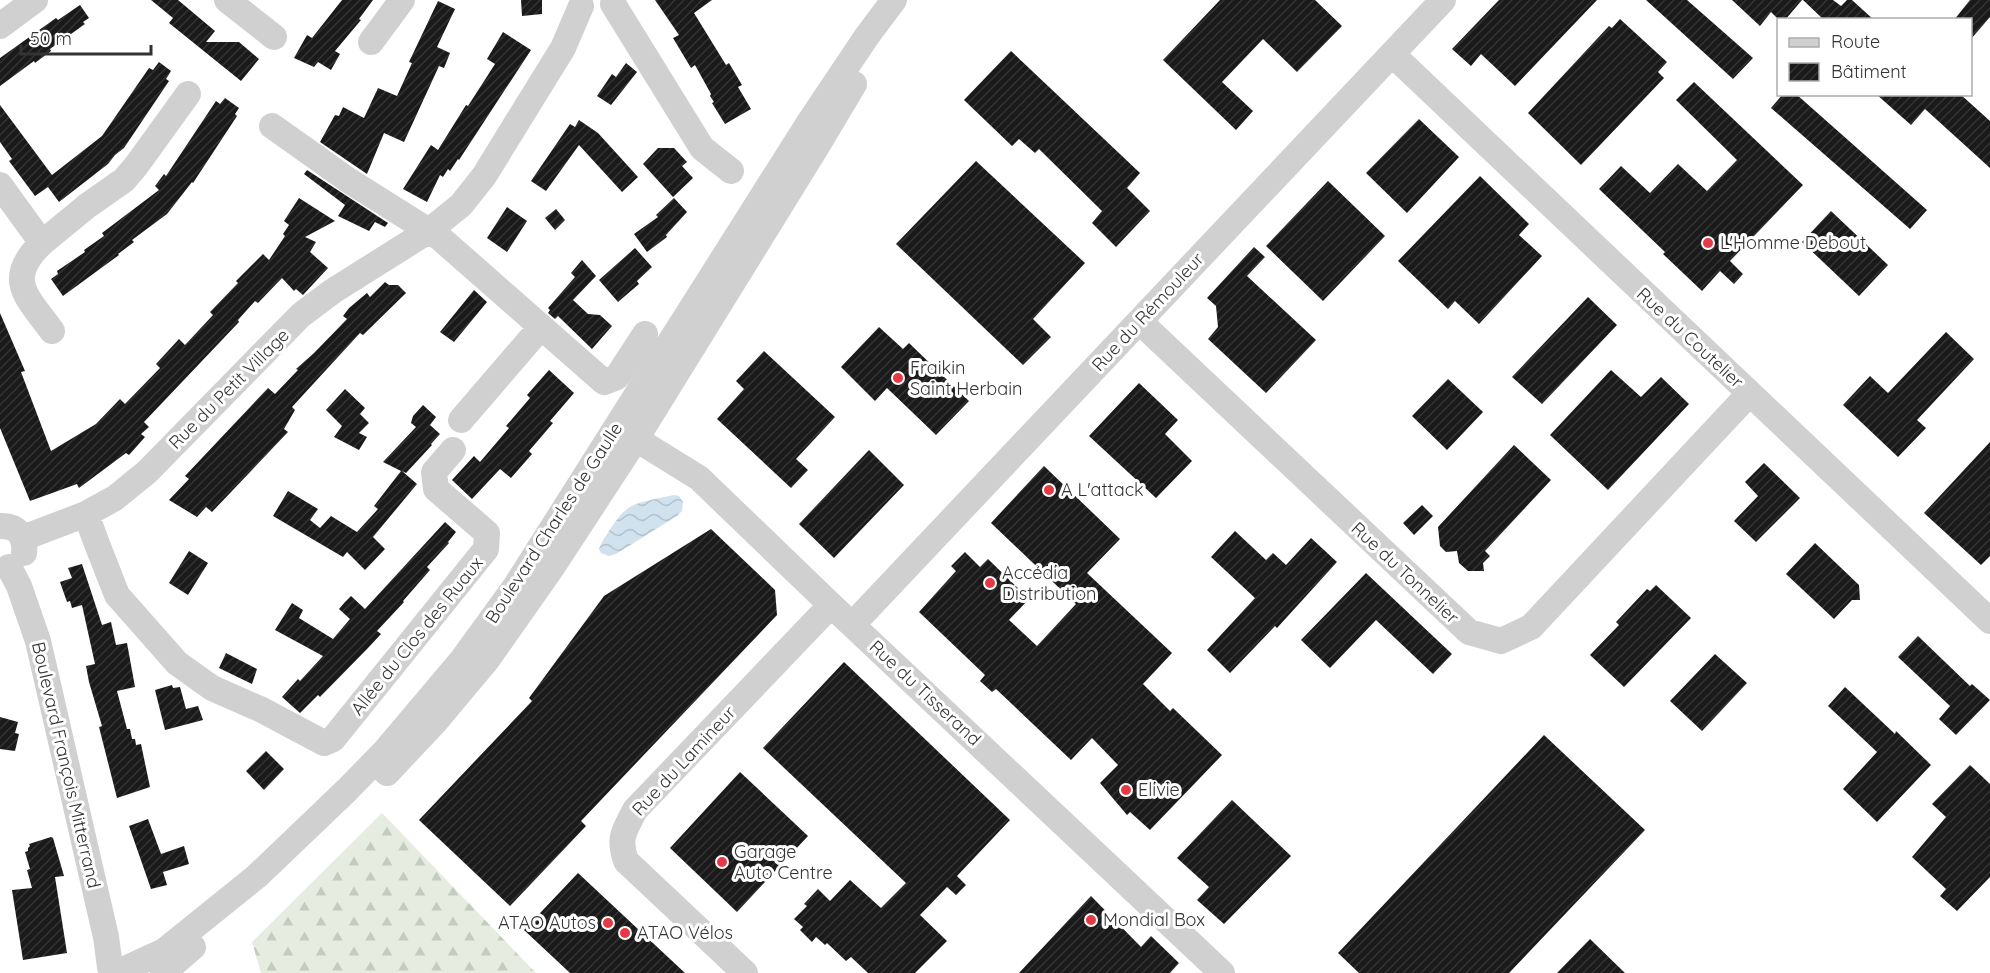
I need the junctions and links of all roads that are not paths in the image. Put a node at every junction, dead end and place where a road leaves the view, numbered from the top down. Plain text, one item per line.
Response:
1 (34, 0) edge
2 (227, 0) edge
3 (402, 0) edge
4 (894, 0) edge
5 (900, 0) edge
6 (1443, 0) edge
7 (615, 2) edge
8 (578, 3) edge
9 (0, 26) edge
10 (274, 37) dead end
11 (371, 42) dead end
12 (1392, 54) junction
13 (188, 94) dead end
14 (272, 126) dead end
15 (731, 171) dead end
16 (0, 185) edge
17 (430, 230) junction
18 (42, 243) junction
19 (1140, 322) junction
20 (541, 327) junction
21 (52, 331) dead end
22 (645, 334) dead end
23 (1749, 394) junction
24 (461, 420) dead end
25 (627, 433) junction
26 (453, 450) dead end
27 (87, 514) junction
28 (0, 526) edge
29 (23, 538) junction
30 (5, 567) edge
31 (831, 605) junction
32 (1990, 621) edge
33 (853, 624) junction
34 (118, 970) edge
35 (163, 973) edge
36 (745, 973) edge
37 (1222, 973) edge

1 - 9 street
2 - 10 street
3 - 11 street
4 - 25 street, Boulevard Charles de Gaulle
5 - 25 street, Boulevard Charles de Gaulle
6 - 12 street, Rue du Rémouleur
7 - 8 street
7 - 15 street
8 - 17 street, Rue du Petit Village
12 - 19 street, Rue du Rémouleur
12 - 23 street, Rue du Coutelier
13 - 18 street
14 - 17 street
16 - 18 street
17 - 20 street
17 - 27 street, Rue du Petit Village
18 - 21 street
19 - 23 street, Rue du Tonnelier
19 - 33 street, Rue du Rémouleur
20 - 22 street
20 - 24 street
23 - 32 street, Rue du Coutelier
25 - 31 street, Rue du Tisserand
25 - 34 street, Boulevard Charles de Gaulle
25 - 35 street, Boulevard Charles de Gaulle
26 - 27 street, Allée du Clos des Ruaux
27 - 29 street, Rue du Petit Village
28 - 29 street
29 - 30 street
30 - 34 street, Boulevard François Mitterrand
31 - 33 street, Rue du Tisserand
31 - 36 street, Rue du Lamineur
33 - 37 street, Rue du Tisserand

